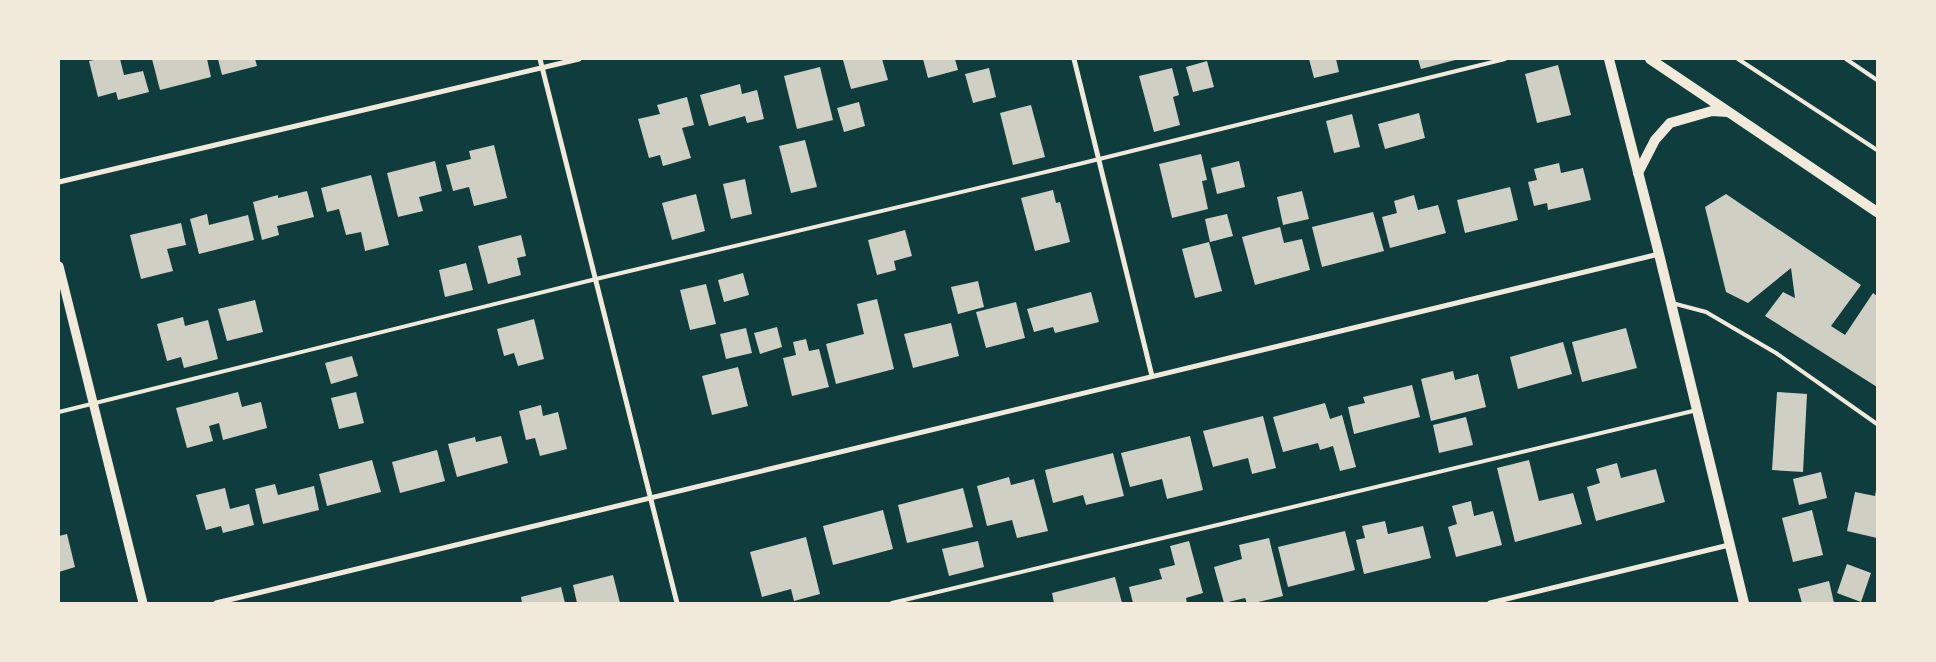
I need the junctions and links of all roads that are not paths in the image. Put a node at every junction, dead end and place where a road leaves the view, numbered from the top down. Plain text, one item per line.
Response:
1 (540, 59) edge
2 (579, 59) edge
3 (1074, 59) edge
4 (1505, 59) edge
5 (1609, 59) edge
6 (1738, 59) edge
7 (1846, 59) edge
8 (1655, 60) edge
9 (542, 68) junction
10 (1877, 80) edge
11 (1730, 112) junction
12 (1877, 150) edge
13 (1099, 159) junction
14 (1638, 173) junction
15 (59, 182) edge
16 (1877, 212) edge
17 (1659, 254) junction
18 (59, 266) edge
19 (596, 279) junction
20 (1671, 302) junction
21 (1152, 376) junction
22 (93, 404) junction
23 (1697, 410) junction
24 (59, 412) edge
25 (1877, 424) edge
26 (651, 498) junction
27 (1729, 545) junction
28 (142, 603) edge
29 (216, 603) edge
30 (677, 603) edge
31 (892, 603) edge
32 (1490, 603) edge
33 (1744, 603) edge

1 - 9 street
2 - 9 street
3 - 13 street
4 - 13 lane
5 - 14 main road
6 - 12 lane
7 - 10 lane
8 - 11 main road
9 - 15 street
9 - 19 street
11 - 14 main road
11 - 16 main road
13 - 19 lane
13 - 21 street
14 - 17 main road
17 - 20 main road
17 - 21 street
18 - 22 street
19 - 22 lane
19 - 26 street
20 - 23 main road
20 - 25 lane
21 - 26 street
22 - 24 lane
22 - 28 street
23 - 27 main road
23 - 31 lane
26 - 29 street
26 - 30 street
27 - 32 street
27 - 33 main road

